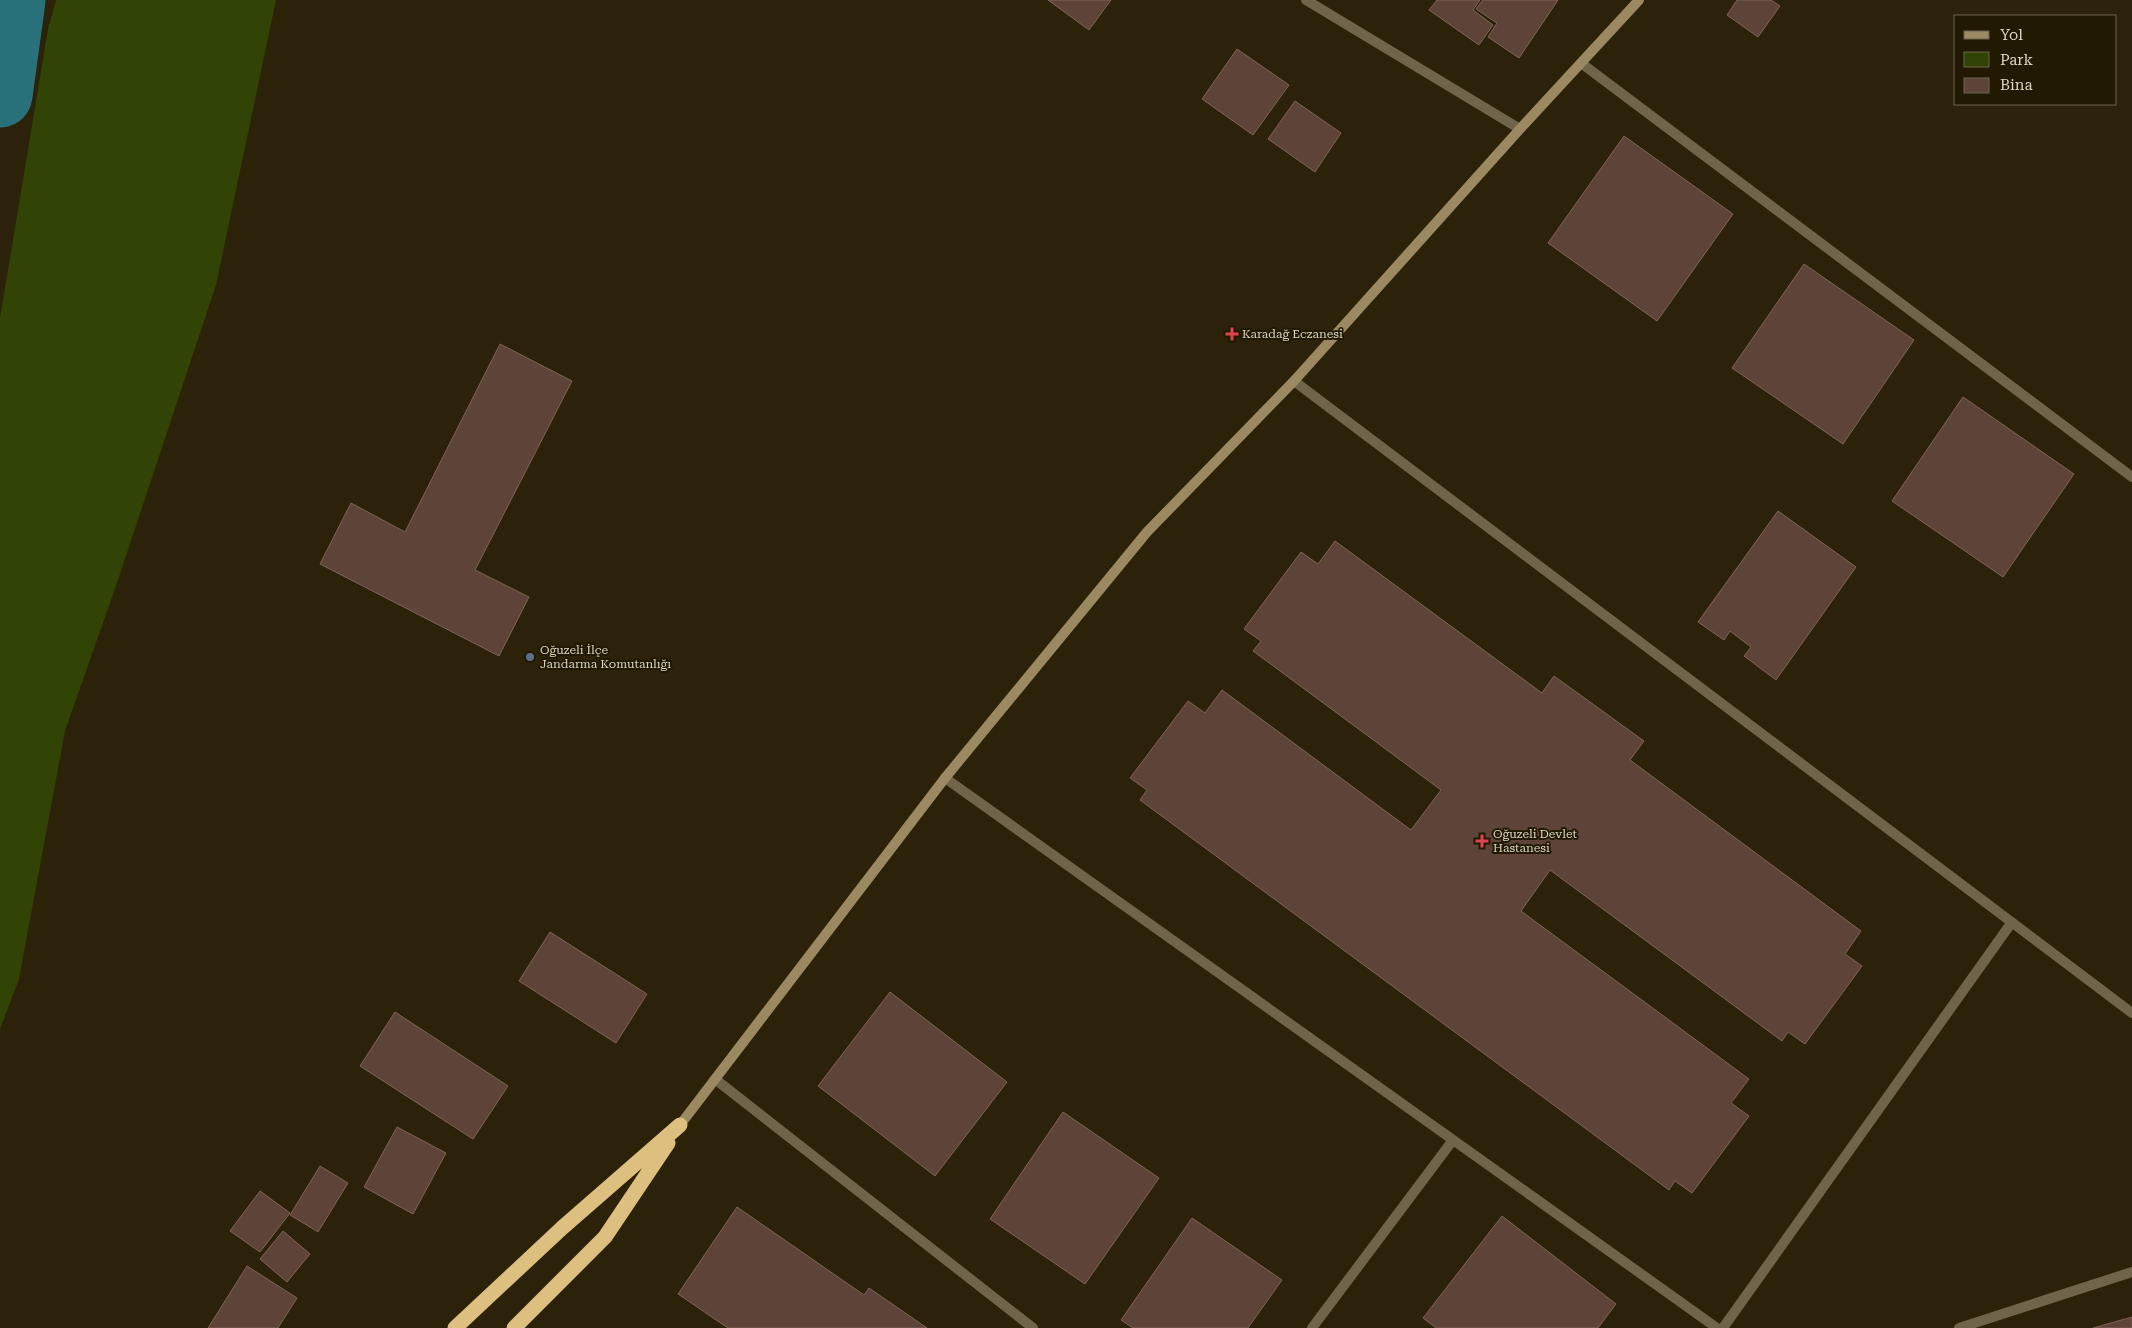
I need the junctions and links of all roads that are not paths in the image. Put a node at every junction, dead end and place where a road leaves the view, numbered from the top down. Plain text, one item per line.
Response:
1 (1306, 0) edge
2 (1639, 0) edge
3 (1581, 63) junction
4 (1520, 129) junction
5 (1294, 381) junction
6 (2132, 477) edge
7 (945, 778) junction
8 (2012, 922) junction
9 (2132, 1013) edge
10 (715, 1079) junction
11 (680, 1125) junction
12 (1453, 1140) junction
13 (2132, 1272) edge
14 (455, 1328) edge
15 (514, 1328) edge
16 (1032, 1328) edge
17 (1312, 1328) edge
18 (1717, 1328) edge
19 (1722, 1328) edge
20 (1960, 1328) edge

1 - 4 street
2 - 3 street
3 - 4 street
3 - 6 street
4 - 5 street
5 - 7 street
5 - 8 street
7 - 10 street
7 - 12 street
8 - 9 street
8 - 19 street
10 - 11 street
10 - 16 street
11 - 14 highway
11 - 15 highway
12 - 17 street
12 - 18 street
13 - 20 street

